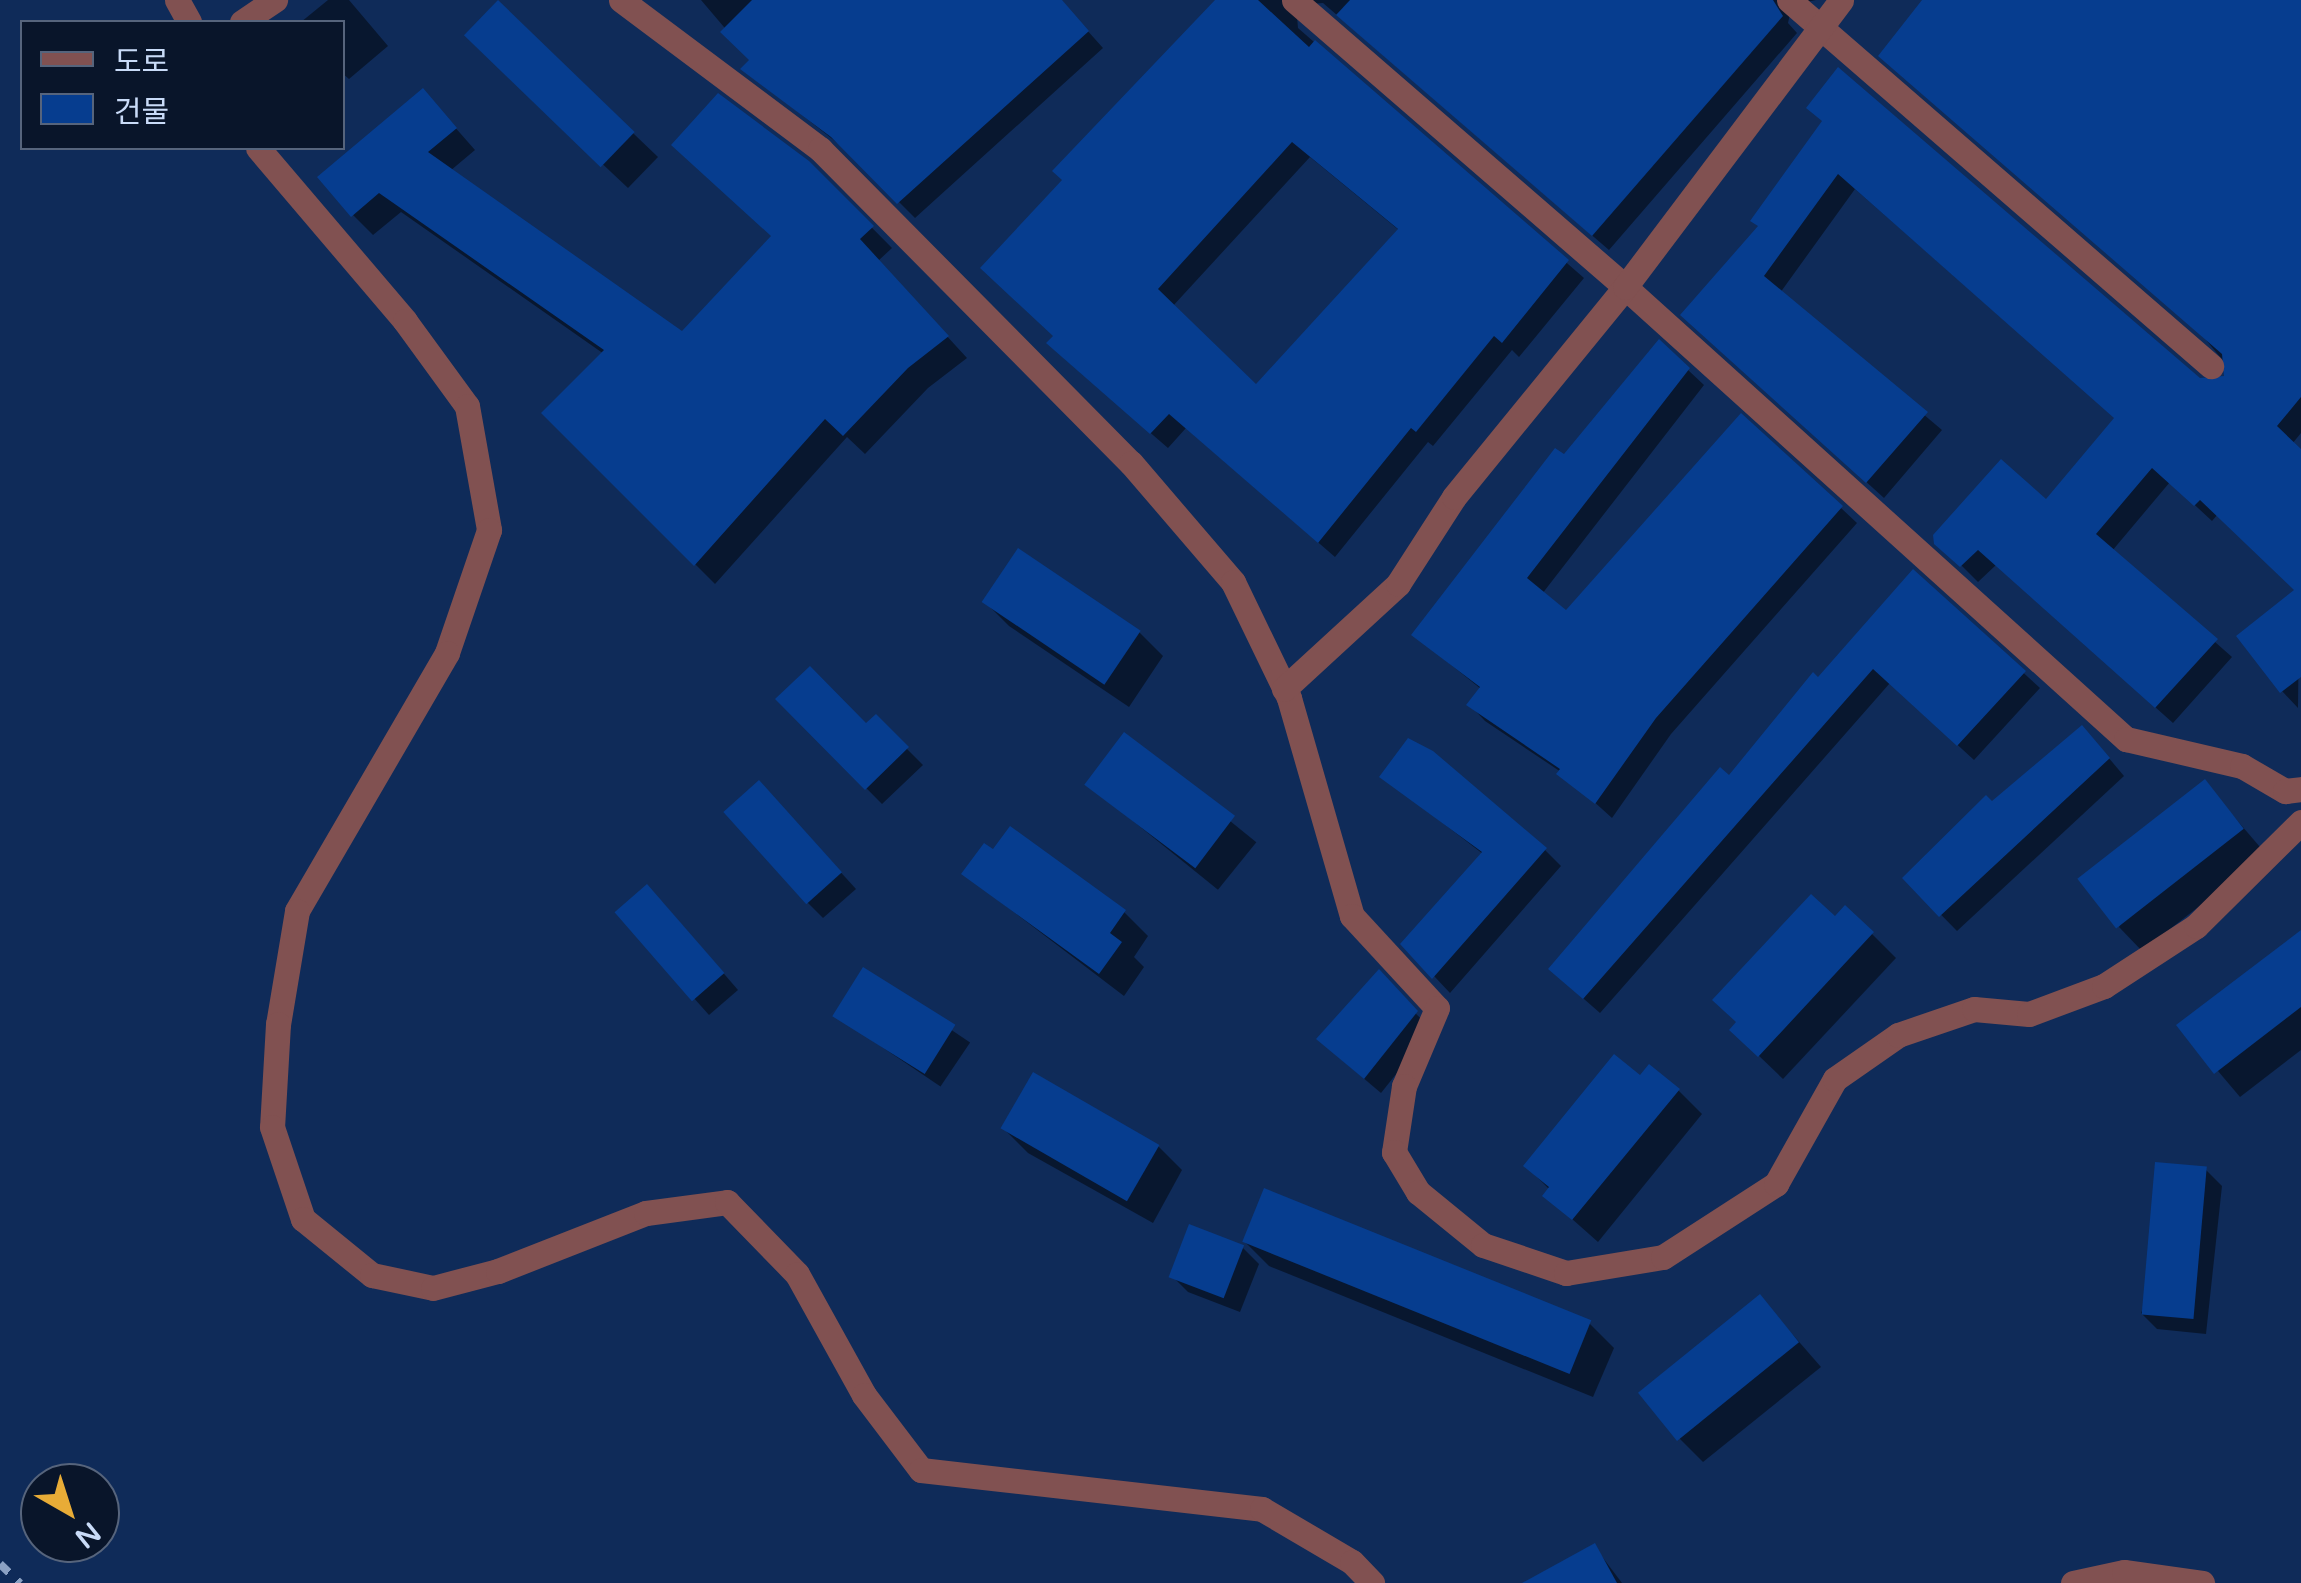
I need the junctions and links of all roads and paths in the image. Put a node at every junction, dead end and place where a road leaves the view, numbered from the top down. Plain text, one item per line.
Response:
1 (275, 0) edge
2 (621, 0) edge
3 (1294, 0) edge
4 (1789, 0) edge
5 (1841, 0) edge
6 (245, 20) edge
7 (1818, 28) junction
8 (260, 150) edge
9 (1625, 287) junction
10 (2211, 366) dead end
11 (1284, 688) junction
12 (2301, 789) edge
13 (2301, 822) edge
14 (1372, 1583) edge
15 (2074, 1583) edge
16 (2202, 1583) edge

1 - 6 street
2 - 11 street
3 - 9 street
4 - 7 street
5 - 7 street
7 - 9 street
7 - 10 street
8 - 14 street
9 - 11 street
9 - 12 street
11 - 13 street
15 - 16 street

